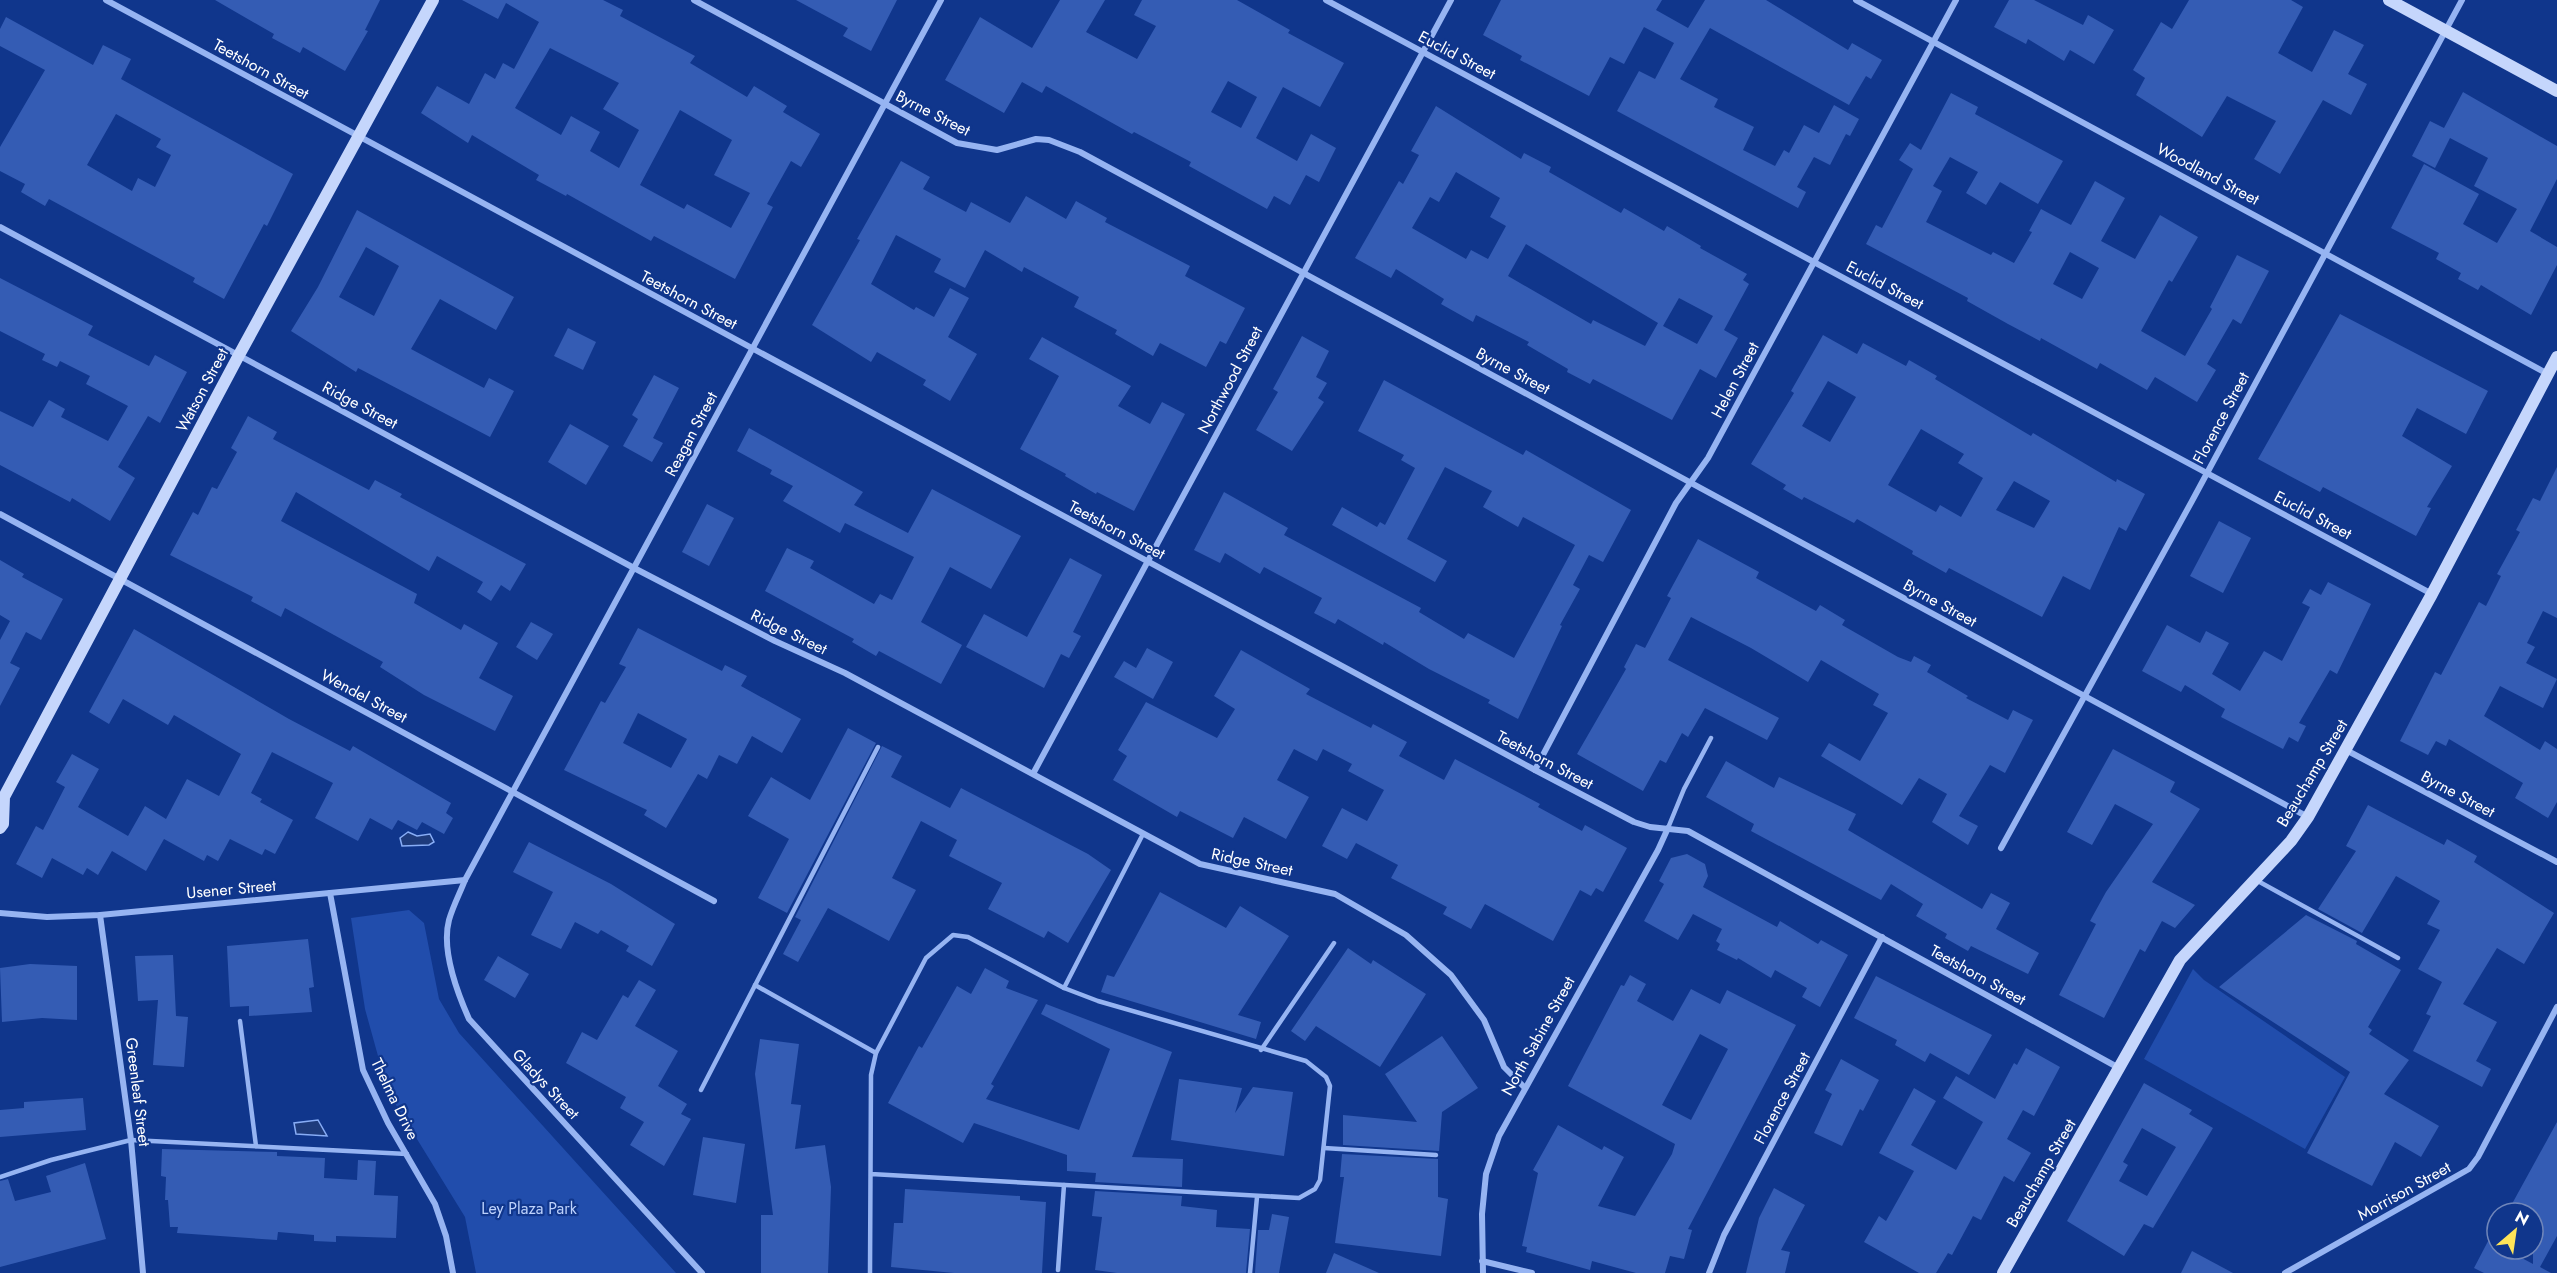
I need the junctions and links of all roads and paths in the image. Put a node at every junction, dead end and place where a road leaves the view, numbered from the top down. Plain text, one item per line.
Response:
1 (106, 0) edge
2 (433, 0) edge
3 (694, 0) edge
4 (941, 0) edge
5 (1326, 0) edge
6 (1451, 0) edge
7 (1856, 0) edge
8 (1956, 0) edge
9 (2389, 0) edge
10 (2462, 0) edge
11 (2445, 31) junction
12 (1933, 42) junction
13 (1423, 53) junction
14 (2557, 91) edge
15 (885, 104) junction
16 (358, 137) junction
17 (0, 227) edge
18 (2326, 253) junction
19 (1813, 261) junction
20 (1302, 274) junction
21 (752, 350) junction
22 (239, 355) junction
23 (2557, 357) edge
24 (2548, 374) junction
25 (2207, 474) junction
26 (1692, 483) junction
27 (0, 514) edge
28 (1147, 562) junction
29 (634, 568) junction
30 (120, 579) junction
31 (2432, 594) junction
32 (2084, 696) junction
33 (1711, 738) dead end
34 (878, 747) dead end
35 (2346, 750) junction
36 (1535, 770) junction
37 (1034, 772) junction
38 (513, 792) junction
39 (1, 797) edge
40 (2308, 817) junction
41 (0, 828) edge
42 (1668, 828) junction
43 (1143, 834) junction
44 (2001, 848) dead end
45 (2557, 862) edge
46 (2254, 879) junction
47 (465, 880) junction
48 (330, 893) junction
49 (714, 901) dead end
50 (0, 913) edge
51 (100, 915) junction
52 (1882, 938) junction
53 (1334, 943) dead end
54 (2398, 958) dead end
55 (755, 986) junction
56 (1064, 988) junction
57 (2557, 1007) edge
58 (240, 1021) dead end
59 (1261, 1050) junction
60 (876, 1053) junction
61 (2119, 1068) junction
62 (1524, 1087) junction
63 (701, 1090) dead end
64 (131, 1140) junction
65 (256, 1146) junction
66 (1324, 1148) junction
67 (407, 1154) junction
68 (1436, 1155) dead end
69 (871, 1174) junction
70 (0, 1177) edge
71 (1064, 1185) junction
72 (1257, 1197) junction
73 (1482, 1261) junction
74 (1058, 1270) dead end
75 (143, 1273) edge
76 (453, 1273) edge
77 (702, 1273) edge
78 (870, 1273) edge
79 (1250, 1273) edge
80 (1483, 1273) edge
81 (1532, 1273) edge
82 (1709, 1273) edge
83 (2004, 1273) edge
84 (2285, 1273) edge

1 - 16 street, Teetshorn Street
2 - 16 street, Watson Street
3 - 15 street, Byrne Street
4 - 15 street, Reagan Street
5 - 13 street, Euclid Street
6 - 13 street, Northwood Street
7 - 12 street, Woodland Street
8 - 12 street, Helen Street
9 - 11 street
10 - 11 street, Florence Street
11 - 14 street
11 - 18 street, Florence Street
12 - 18 street, Woodland Street
12 - 19 street, Helen Street
13 - 19 street, Euclid Street
13 - 20 street, Northwood Street
15 - 20 street, Byrne Street
15 - 21 street, Reagan Street
16 - 21 street, Teetshorn Street
16 - 22 street, Watson Street
17 - 22 street, Ridge Street
18 - 24 street, Woodland Street
18 - 25 street, Florence Street
19 - 25 street, Euclid Street
19 - 26 street, Helen Street
20 - 26 street, Byrne Street
20 - 28 street, Northwood Street
21 - 28 street, Teetshorn Street
21 - 29 street, Reagan Street
22 - 29 street, Ridge Street
22 - 30 street, Watson Street
23 - 24 street, Beauchamp Street
24 - 31 street, Beauchamp Street
25 - 31 street, Euclid Street
25 - 32 street, Florence Street
26 - 32 street, Byrne Street
26 - 36 street, Helen Street
27 - 30 street, Wendel Street
28 - 36 street, Teetshorn Street
28 - 37 street, Northwood Street
29 - 37 street, Ridge Street
29 - 38 street, Reagan Street
30 - 38 street, Wendel Street
30 - 39 street, Watson Street
31 - 35 street, Beauchamp Street
32 - 40 street, Byrne Street
32 - 44 street, Florence Street
33 - 42 lane
34 - 55 lane
35 - 40 street, Beauchamp Street
35 - 45 street, Byrne Street
36 - 42 street, Teetshorn Street
37 - 43 street, Ridge Street
38 - 47 street, Reagan Street
38 - 49 street, Wendel Street
39 - 41 street, Watson Street
40 - 46 street, Beauchamp Street
42 - 52 street, Teetshorn Street
42 - 62 street, North Sabine Street
43 - 56 lane
43 - 62 street, Ridge Street
46 - 54 lane
46 - 61 street, Beauchamp Street
47 - 48 street, Usener Street
47 - 77 street, Gladys Street
48 - 51 street, Usener Street
48 - 67 street, Thelma Drive
50 - 51 street, Usener Street
51 - 64 street, Greenleaf Street
52 - 61 street, Teetshorn Street
52 - 82 street, Florence Street
53 - 59 lane
55 - 60 lane
55 - 63 lane
56 - 59 lane
56 - 60 lane
57 - 84 street, Morrison Street
58 - 65 lane
59 - 66 lane
60 - 69 lane
61 - 83 street, Beauchamp Street
62 - 73 street, North Sabine Street
64 - 65 lane
64 - 70 lane
64 - 75 street, Greenleaf Street
65 - 67 lane
66 - 68 lane
66 - 72 lane
67 - 76 street, Thelma Drive
69 - 71 lane
69 - 78 lane
71 - 72 lane
71 - 74 lane
72 - 79 lane
73 - 80 street, North Sabine Street
73 - 81 street

